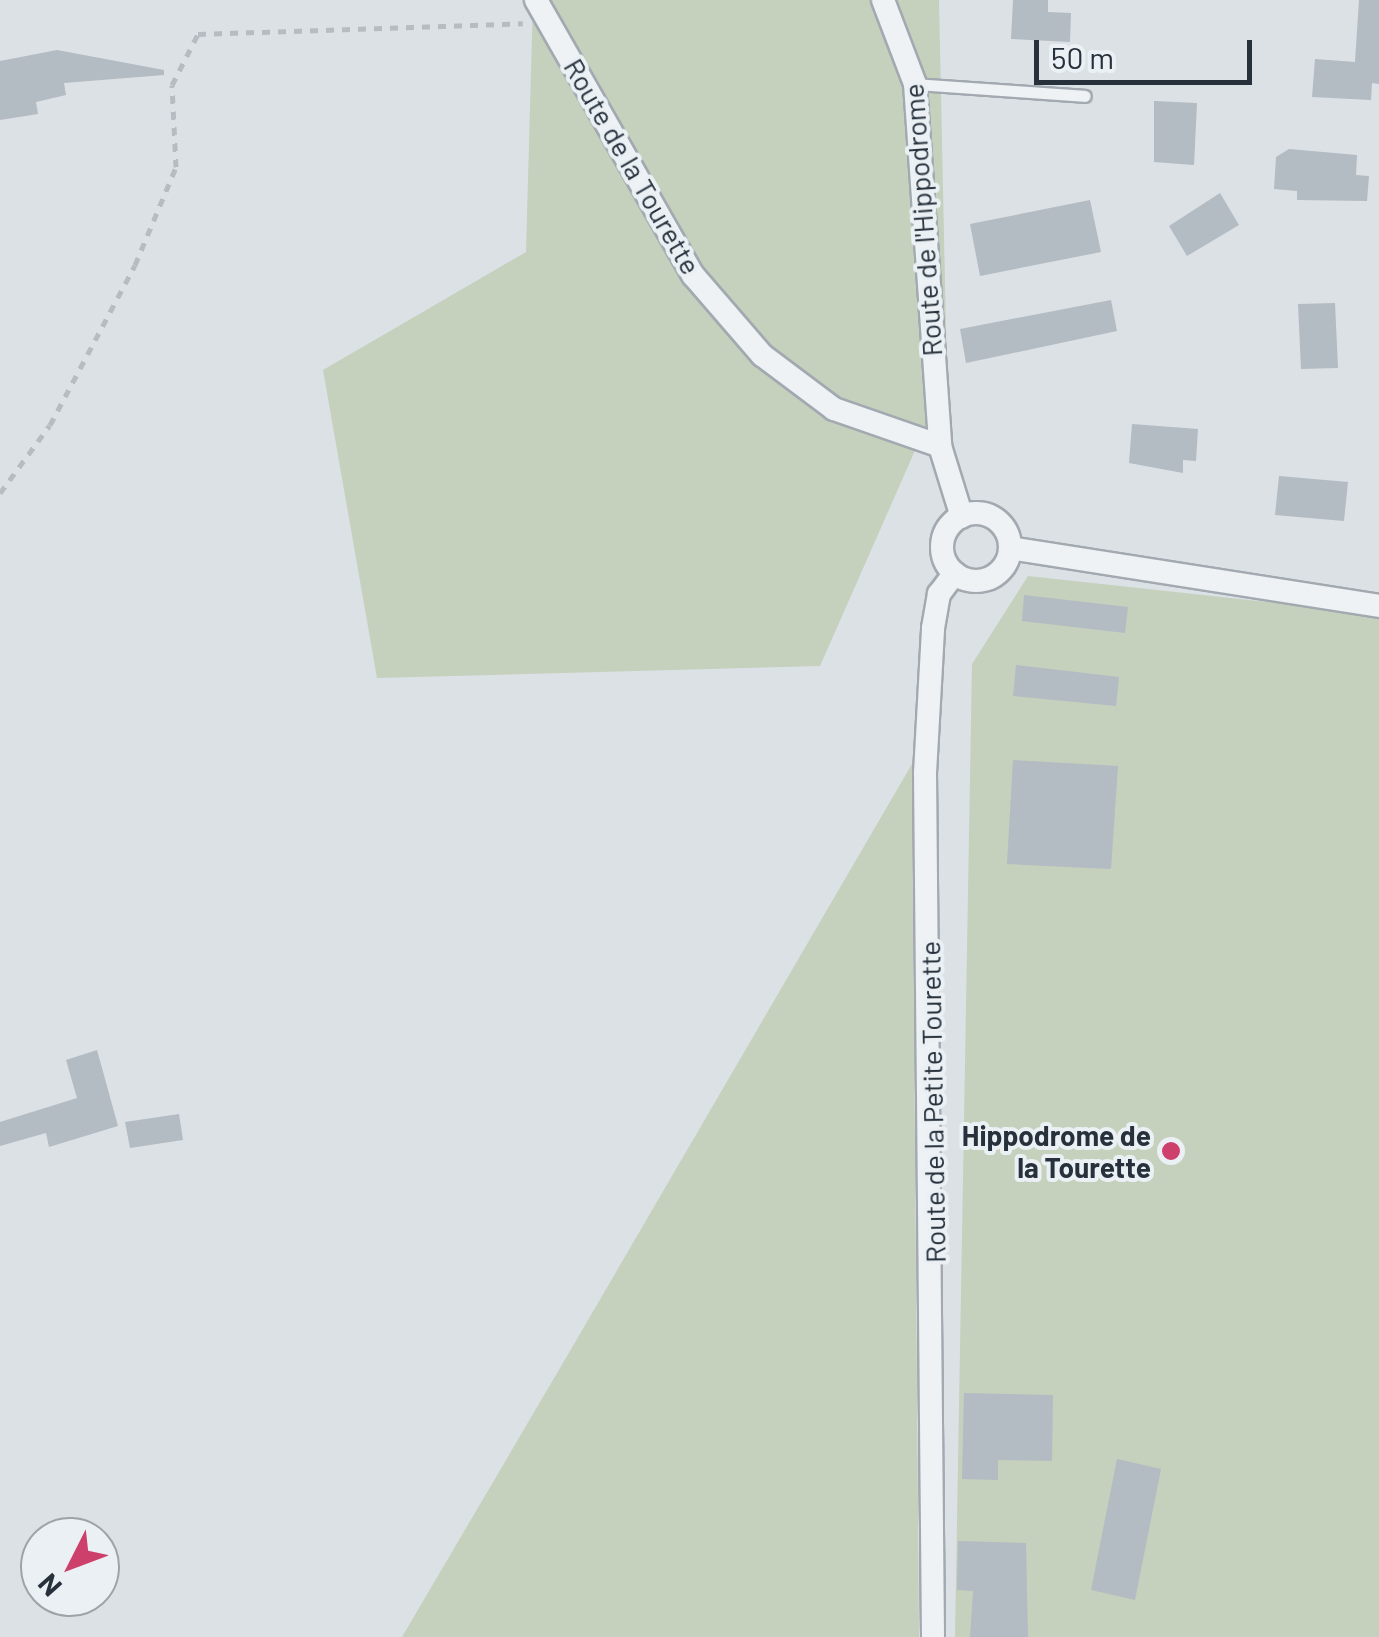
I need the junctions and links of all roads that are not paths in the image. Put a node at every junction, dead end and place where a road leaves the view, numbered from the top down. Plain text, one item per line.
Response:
1 (536, 0) edge
2 (883, 0) edge
3 (914, 84) junction
4 (1085, 96) dead end
5 (940, 446) junction
6 (962, 517) junction
7 (1010, 548) junction
8 (955, 574) junction
9 (1379, 606) edge
10 (933, 1637) edge

1 - 5 street, Route de la Tourette
2 - 3 street, Route de l'Hippodrome
3 - 4 lane
3 - 5 street, Route de l'Hippodrome
5 - 6 street, Route de l'Hippodrome
6 - 7 street
6 - 8 street
7 - 8 street
7 - 9 street
8 - 10 street, Route de la Petite Tourette

